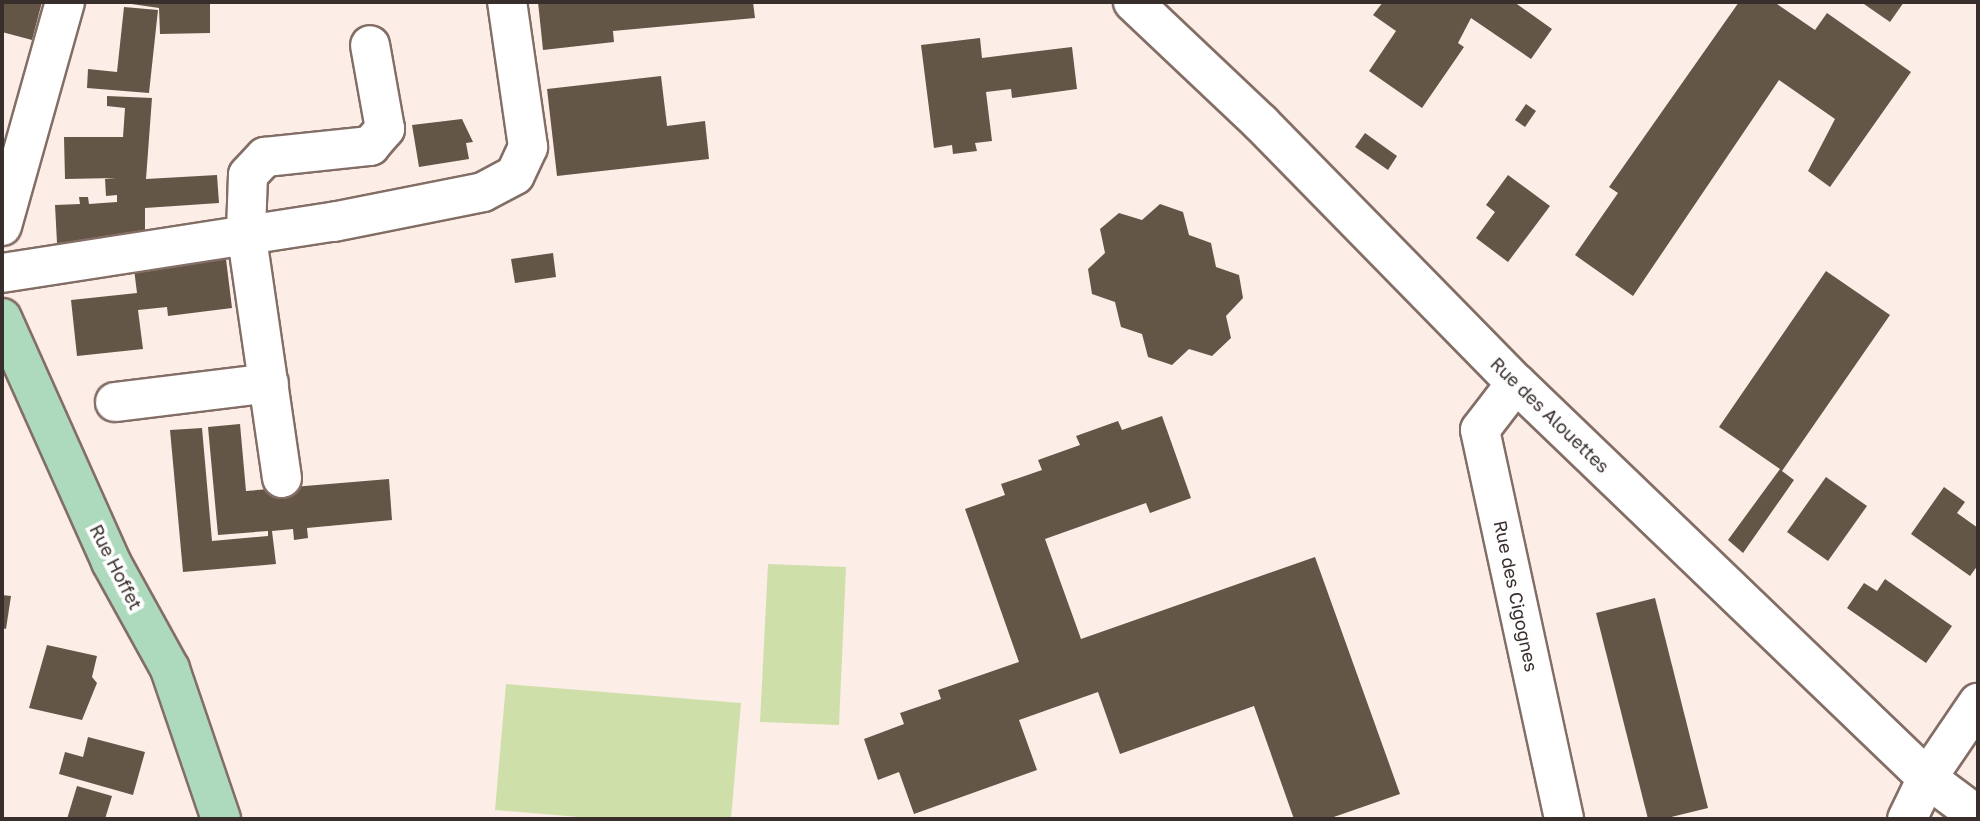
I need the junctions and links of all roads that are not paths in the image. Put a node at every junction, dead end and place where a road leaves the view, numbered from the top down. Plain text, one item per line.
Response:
1 (65, 2) edge
2 (507, 2) edge
3 (1133, 2) edge
4 (370, 45) dead end
5 (2, 226) edge
6 (246, 232) junction
7 (2, 273) edge
8 (2, 318) edge
9 (268, 383) junction
10 (1516, 383) junction
11 (115, 402) dead end
12 (282, 478) dead end
13 (1978, 704) edge
14 (1927, 778) junction
15 (1978, 816) edge
16 (221, 819) edge
17 (1564, 819) edge
18 (1907, 819) edge

1 - 5 street
2 - 6 street
3 - 10 street, Rue des Alouettes
4 - 6 street
6 - 7 street
6 - 9 street
8 - 16 main road, Rue Hoffet
9 - 11 street
9 - 12 street
10 - 14 street, Rue des Alouettes
10 - 17 street, Rue des Cigognes
13 - 14 street
14 - 15 street, Rue des Alouettes
14 - 18 street

